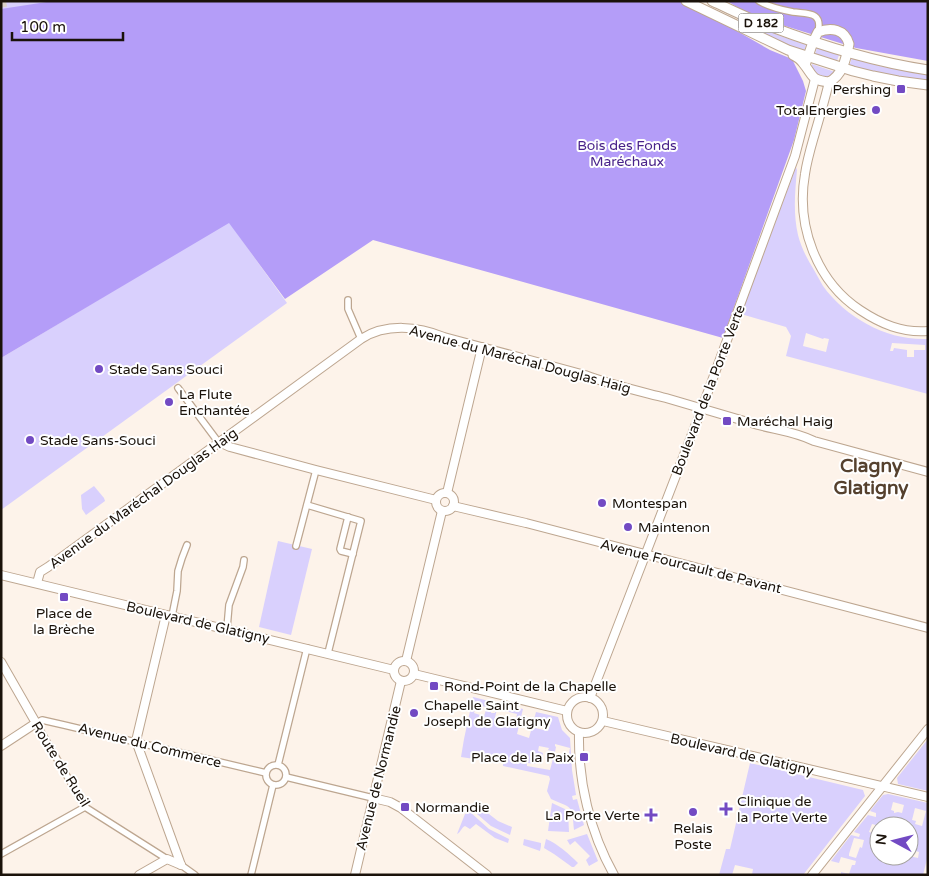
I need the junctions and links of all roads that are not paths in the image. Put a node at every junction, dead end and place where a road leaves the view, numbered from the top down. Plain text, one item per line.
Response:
1 (686, 1) edge
2 (712, 1) edge
3 (759, 1) edge
4 (818, 32) junction
5 (812, 42) junction
6 (847, 51) junction
7 (806, 61) junction
8 (842, 68) junction
9 (928, 70) edge
10 (815, 79) junction
11 (829, 82) junction
12 (928, 85) edge
13 (348, 300) dead end
14 (928, 331) edge
15 (361, 339) junction
16 (482, 347) junction
17 (178, 388) dead end
18 (702, 408) junction
19 (220, 442) junction
20 (316, 470) junction
21 (928, 472) edge
22 (447, 494) junction
23 (436, 500) junction
24 (307, 505) junction
25 (453, 506) junction
26 (442, 511) junction
27 (348, 517) junction
28 (187, 545) dead end
29 (296, 546) dead end
30 (353, 554) junction
31 (645, 555) junction
32 (244, 560) dead end
33 (1, 575) edge
34 (37, 583) junction
35 (169, 615) junction
36 (227, 628) junction
37 (928, 628) edge
38 (308, 648) junction
39 (328, 653) junction
40 (406, 661) junction
41 (1, 662) edge
42 (394, 670) junction
43 (414, 674) junction
44 (401, 681) junction
45 (590, 698) junction
46 (567, 711) junction
47 (602, 721) junction
48 (36, 723) junction
49 (928, 729) edge
50 (579, 733) junction
51 (136, 741) junction
52 (1, 746) edge
53 (278, 765) junction
54 (266, 774) junction
55 (286, 777) junction
56 (273, 785) junction
57 (882, 787) junction
58 (928, 797) edge
59 (373, 798) junction
60 (85, 808) junction
61 (1, 854) edge
62 (175, 861) junction
63 (139, 875) edge
64 (187, 875) edge
65 (195, 875) edge
66 (251, 875) edge
67 (354, 875) edge
68 (487, 875) edge
69 (614, 875) edge
70 (812, 875) edge

1 - 7 main road, D 182
2 - 5 main road, D 182
3 - 4 street
4 - 5 main road
4 - 6 main road
5 - 6 main road, D 182
5 - 7 main road
6 - 8 main road
6 - 9 main road, D 182
7 - 8 main road
7 - 10 main road
8 - 11 main road
8 - 12 main road
10 - 11 main road
10 - 18 street, Boulevard de la Porte Verte
11 - 14 street
13 - 15 street
15 - 16 street, Avenue du Maréchal Douglas Haig
15 - 19 street, Avenue du Maréchal Douglas Haig
16 - 18 street, Avenue du Maréchal Douglas Haig
16 - 22 street
17 - 19 street
18 - 21 street, Avenue du Maréchal Douglas Haig
18 - 31 street, Boulevard de la Porte Verte
19 - 20 street
19 - 34 street, Avenue du Maréchal Douglas Haig
20 - 23 street
20 - 24 street
22 - 23 street
22 - 25 street
23 - 26 street
24 - 27 street
24 - 29 street
25 - 26 street
25 - 31 street, Avenue Fourcault de Pavant
26 - 40 street
27 - 30 street
27 - 30 street
28 - 35 street
30 - 39 street
31 - 37 street, Avenue Fourcault de Pavant
31 - 45 street, Boulevard de la Porte Verte
32 - 36 street
33 - 34 street, Boulevard de Glatigny
34 - 35 street, Boulevard de Glatigny
35 - 36 street, Boulevard de Glatigny
35 - 51 street
36 - 38 street, Boulevard de Glatigny
38 - 39 street, Boulevard de Glatigny
38 - 53 street
39 - 42 street, Boulevard de Glatigny
40 - 42 street
40 - 43 street
41 - 48 street, Route de Rueil
42 - 44 street
43 - 44 street
43 - 46 street
44 - 59 street, Avenue de Normandie
45 - 46 street
45 - 47 street
46 - 50 street
47 - 50 street
47 - 57 street, Boulevard de Glatigny
48 - 51 street, Avenue du Commerce
48 - 52 street
48 - 60 street, Route de Rueil
49 - 57 street
50 - 69 street
51 - 54 street, Avenue du Commerce
51 - 62 street
53 - 54 street
53 - 55 street
54 - 56 street
55 - 56 street
55 - 59 street
56 - 66 street
57 - 58 street, Boulevard de Glatigny
57 - 70 street
59 - 67 street, Avenue de Normandie
59 - 68 street
60 - 61 street
60 - 62 street, Route de Rueil
62 - 63 street
62 - 64 street
62 - 65 street, Route de Rueil

